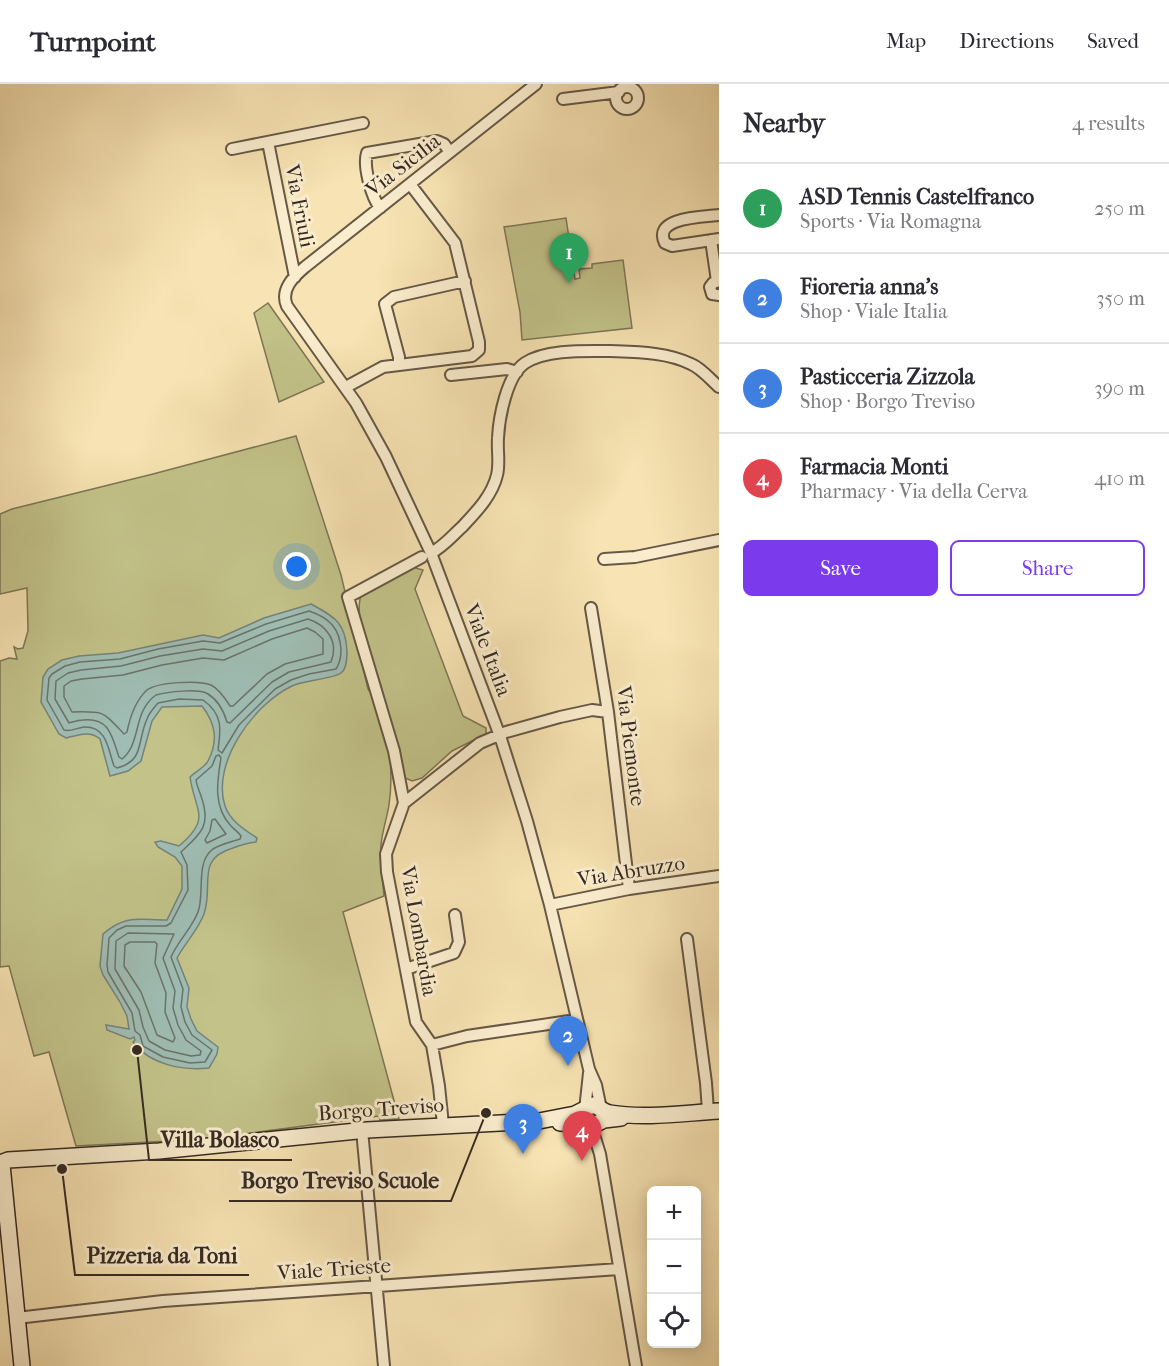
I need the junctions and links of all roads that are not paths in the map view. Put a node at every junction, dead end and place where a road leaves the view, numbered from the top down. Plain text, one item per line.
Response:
1 (536, 84) edge
2 (634, 87) edge
3 (619, 92) junction
4 (563, 99) dead end
5 (363, 123) dead end
6 (268, 142) junction
7 (232, 148) dead end
8 (450, 152) junction
9 (410, 184) junction
10 (380, 208) junction
11 (719, 215) edge
12 (715, 240) edge
13 (295, 277) junction
14 (465, 281) junction
15 (718, 281) edge
16 (719, 296) edge
17 (399, 365) junction
18 (517, 372) junction
19 (451, 375) dead end
20 (346, 387) junction
21 (719, 387) edge
22 (719, 540) edge
23 (426, 555) junction
24 (604, 560) dead end
25 (591, 608) dead end
26 (608, 712) junction
27 (500, 736) junction
28 (404, 803) junction
29 (719, 876) edge
30 (628, 889) junction
31 (550, 905) junction
32 (455, 915) dead end
33 (687, 939) dead end
34 (406, 969) junction
35 (576, 1020) junction
36 (432, 1045) junction
37 (589, 1069) junction
38 (714, 1111) edge
39 (595, 1116) junction
40 (443, 1125) junction
41 (362, 1130) junction
42 (1, 1162) edge
43 (619, 1269) junction
44 (377, 1286) junction
45 (17, 1318) junction
46 (22, 1366) edge
47 (384, 1366) edge
48 (636, 1366) edge

1 - 8 street, Via Sicilia
2 - 3 street
2 - 3 street
3 - 4 street
5 - 6 street, Via Friuli
6 - 7 street, Via Friuli
6 - 13 street, Via Friuli
8 - 9 street, Via Sicilia
8 - 10 street
9 - 10 street, Via Sicilia
9 - 14 street
10 - 13 street, Via Sicilia
11 - 12 street
12 - 15 street
13 - 20 street, Viale Italia
14 - 17 street
14 - 17 street
15 - 16 street
17 - 20 street
18 - 19 street
18 - 21 street
18 - 23 street
20 - 23 street, Viale Italia
22 - 24 street
23 - 27 street, Viale Italia
23 - 28 street
25 - 26 street, Via Piemonte
26 - 27 street
26 - 30 street, Via Piemonte
27 - 28 street
27 - 31 street, Viale Italia
28 - 34 street, Via Lombardia
29 - 30 street, Via Abruzzo
30 - 31 street, Via Abruzzo
31 - 35 street, Viale Italia
32 - 34 street
33 - 38 street
34 - 36 street, Via Lombardia
35 - 36 street
35 - 37 street, Viale Italia
36 - 40 street, Via Lombardia
37 - 39 street, Viale Italia
37 - 39 street, Viale Italia
38 - 39 street, Borgo Treviso
39 - 40 street, Borgo Treviso
39 - 43 street
40 - 41 street, Borgo Treviso
41 - 42 street, Borgo Treviso
41 - 44 street
42 - 45 street
43 - 44 street, Viale Trieste
43 - 48 street
44 - 45 street, Viale Trieste
44 - 47 street
45 - 46 street

